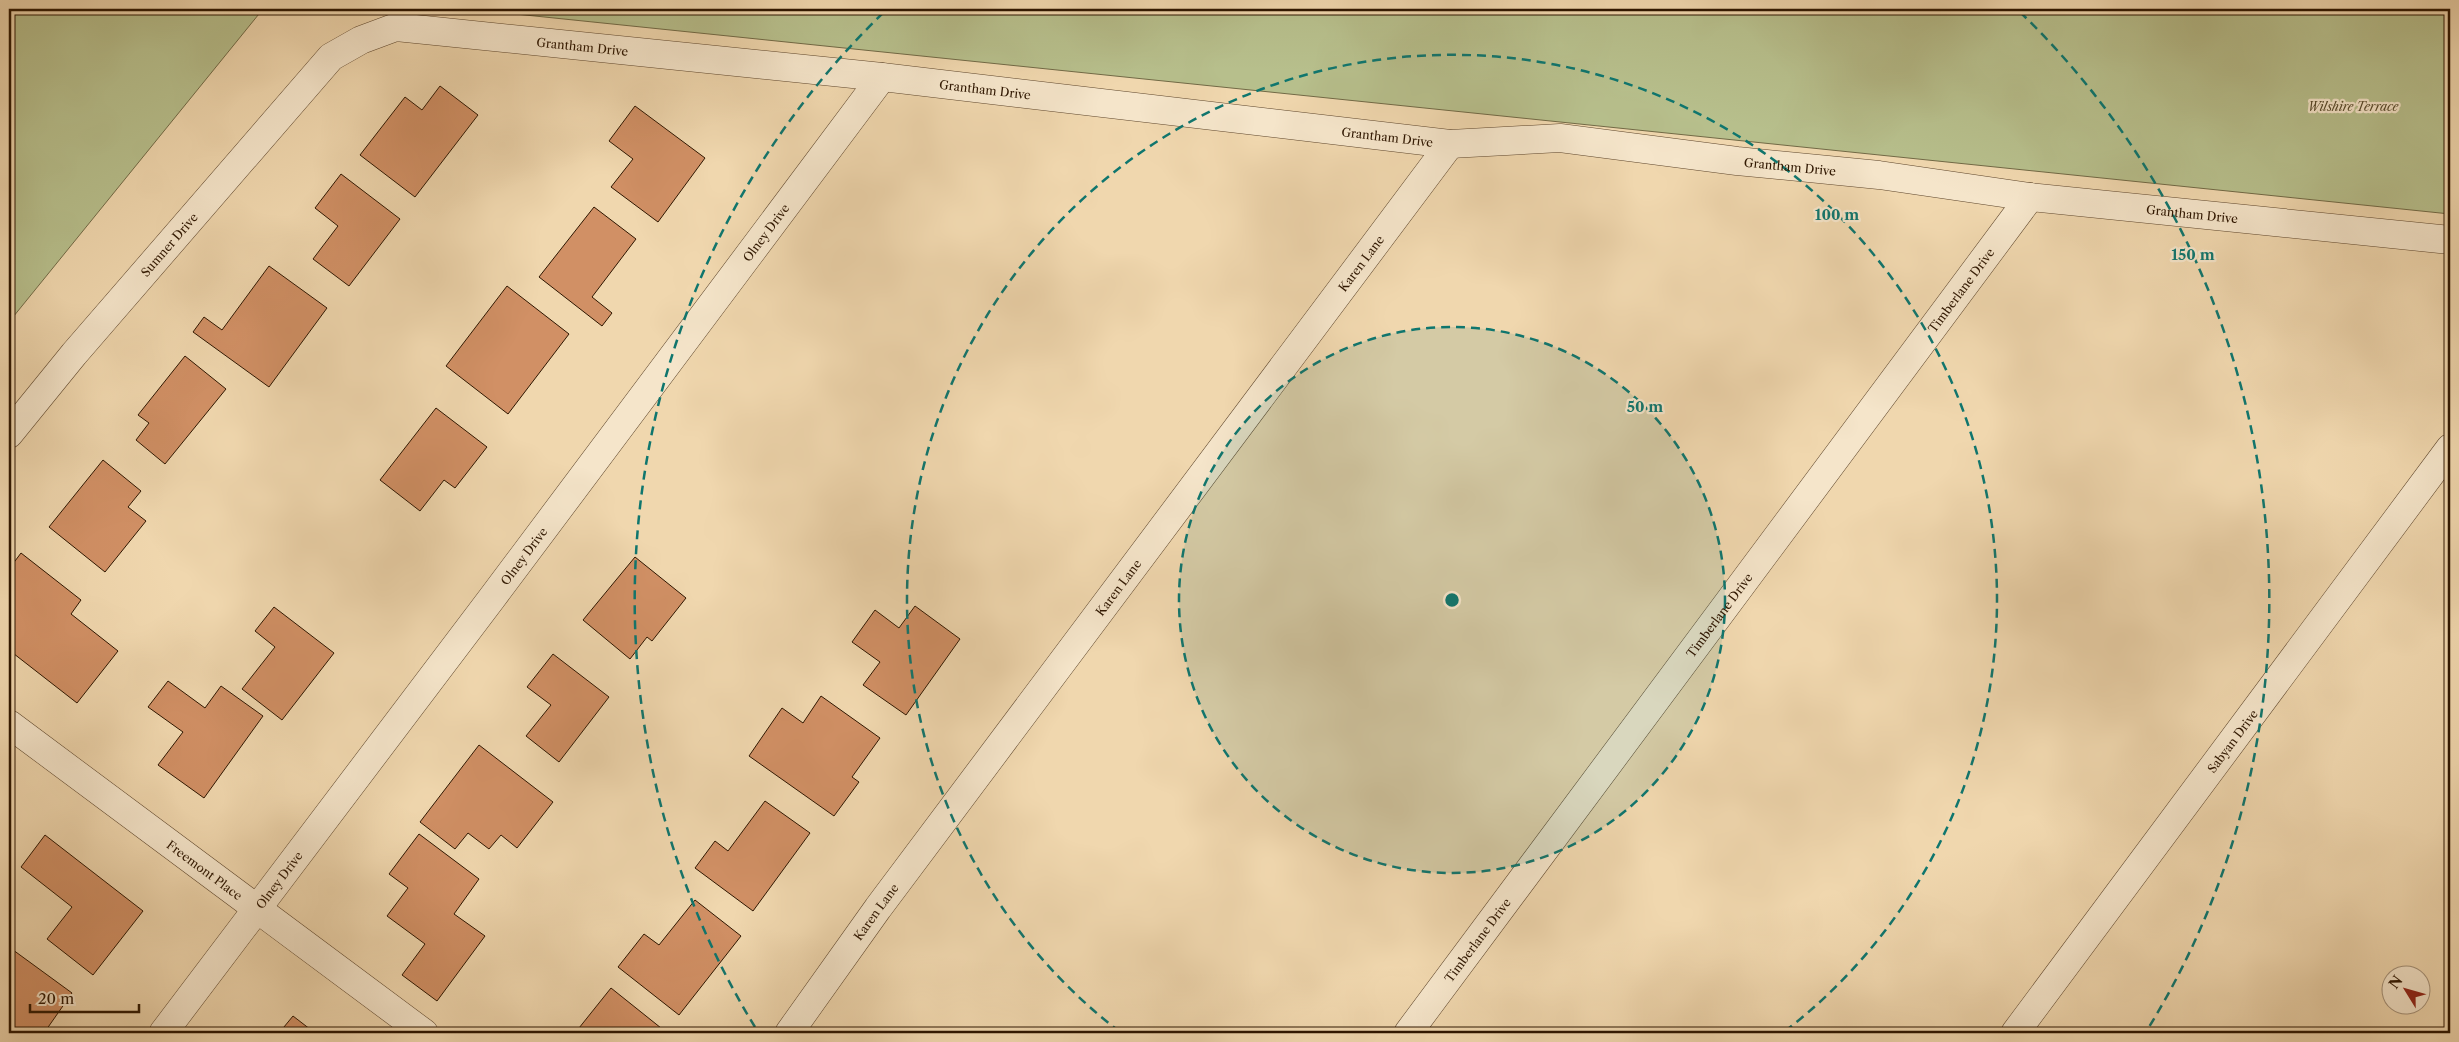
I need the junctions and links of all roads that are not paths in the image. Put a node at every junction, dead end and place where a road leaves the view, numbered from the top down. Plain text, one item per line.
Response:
1 (331, 57) joint
2 (882, 77) junction
3 (1450, 144) junction
4 (2030, 196) junction
5 (2450, 240) edge
6 (9, 434) edge
7 (2450, 448) edge
8 (9, 724) edge
9 (255, 909) junction
10 (163, 1033) edge
11 (424, 1033) edge
12 (789, 1033) edge
13 (1408, 1033) edge
14 (2015, 1033) edge

1 - 2 street, Grantham Drive
1 - 6 street, Sumner Drive
2 - 3 street, Grantham Drive
2 - 9 street, Olney Drive
3 - 4 street, Grantham Drive
3 - 12 street, Karen Lane
4 - 5 street, Grantham Drive
4 - 13 street, Timberlane Drive
7 - 14 street, Sabyan Drive
8 - 9 street, Freemont Place
9 - 10 street, Olney Drive
9 - 11 street, Freemont Place

